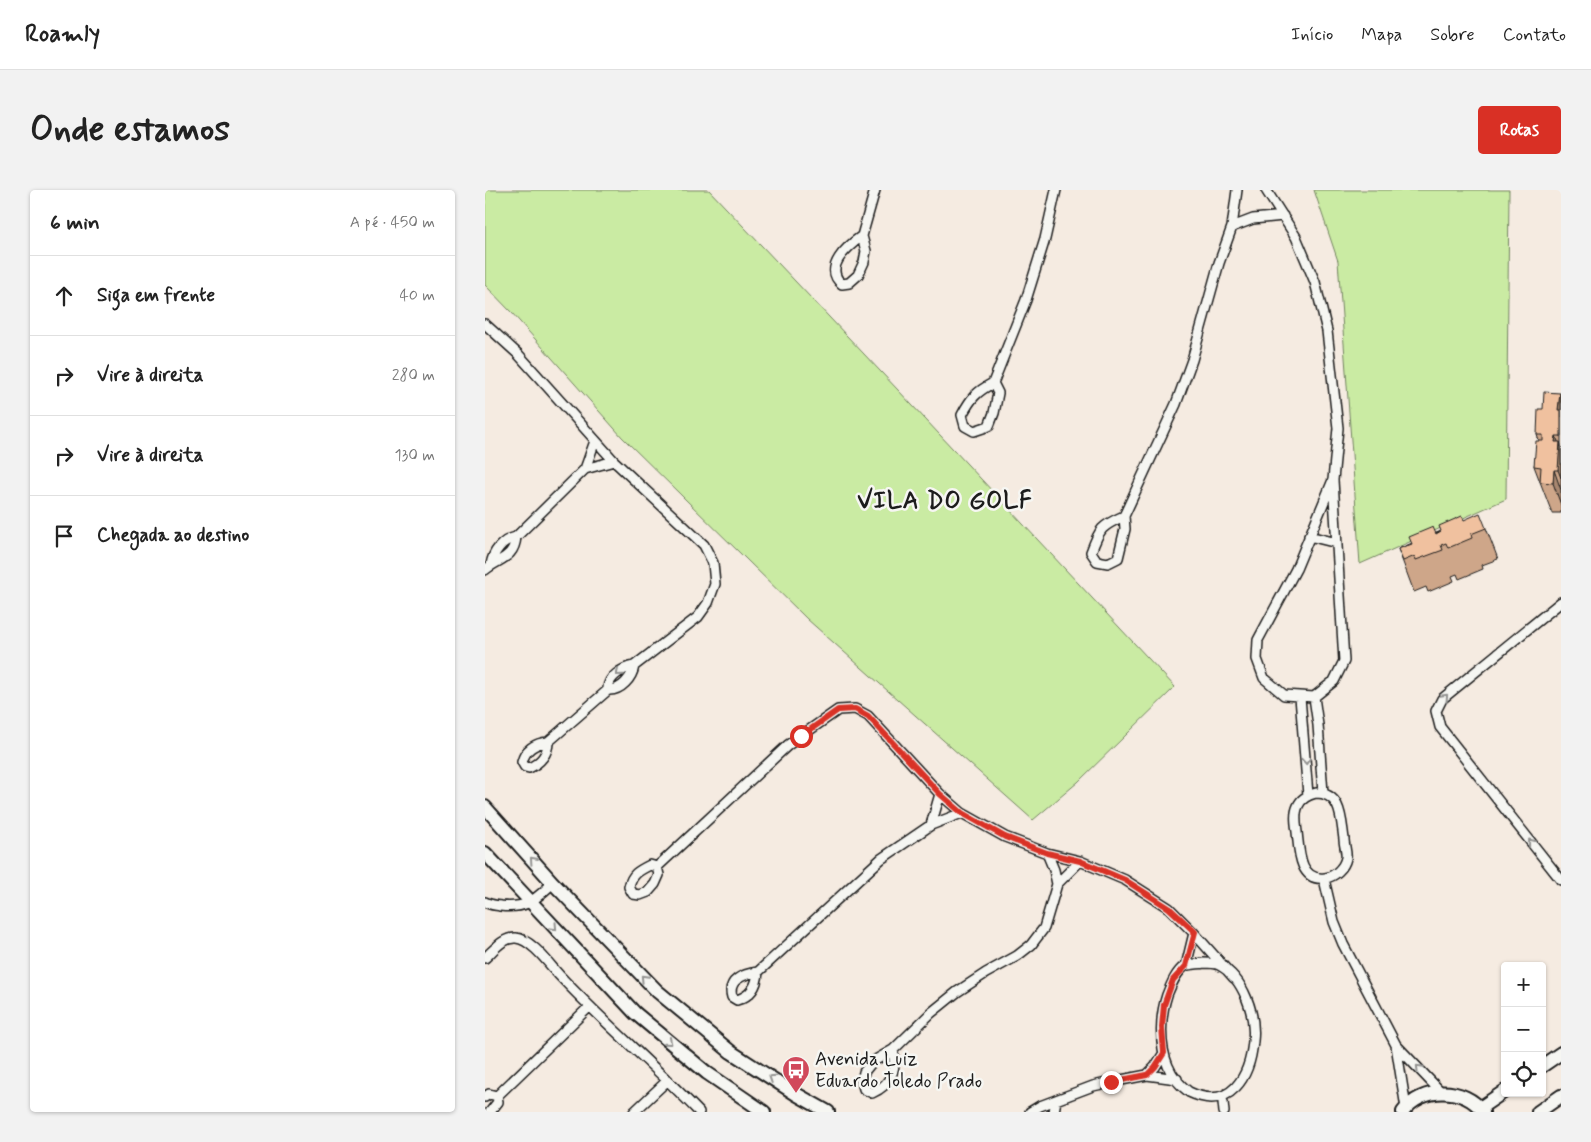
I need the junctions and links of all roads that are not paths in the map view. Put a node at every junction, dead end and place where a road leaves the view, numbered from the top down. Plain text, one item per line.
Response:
1 (875, 190) edge
2 (1056, 190) edge
3 (1237, 190) edge
4 (1266, 190) edge
5 (1283, 216) junction
6 (1232, 227) junction
7 (862, 236) junction
8 (485, 324) edge
9 (993, 383) junction
10 (595, 441) junction
11 (614, 461) junction
12 (585, 469) junction
13 (1333, 480) junction
14 (1124, 516) junction
15 (1309, 536) junction
16 (1337, 542) junction
17 (488, 568) edge
18 (1561, 602) edge
19 (1300, 697) junction
20 (1314, 698) junction
21 (548, 742) dead end
22 (1323, 793) junction
23 (940, 794) junction
24 (1308, 795) junction
25 (485, 807) edge
26 (962, 813) junction
27 (931, 825) junction
28 (485, 853) edge
29 (1047, 853) junction
30 (1080, 861) junction
31 (657, 866) dead end
32 (1324, 879) junction
33 (1561, 880) edge
34 (553, 883) junction
35 (1057, 884) junction
36 (485, 902) edge
37 (531, 903) junction
38 (1195, 932) junction
39 (485, 958) edge
40 (1186, 966) junction
41 (758, 972) dead end
42 (1235, 978) junction
43 (589, 1007) junction
44 (1396, 1045) junction
45 (893, 1050) junction
46 (1164, 1053) junction
47 (1561, 1053) edge
48 (1546, 1063) edge
49 (1147, 1075) junction
50 (1177, 1079) junction
51 (668, 1080) junction
52 (1441, 1092) junction
53 (1501, 1094) edge
54 (497, 1096) junction
55 (1561, 1096) edge
56 (485, 1097) edge
57 (1056, 1100) junction
58 (1223, 1102) junction
59 (1405, 1110) edge
60 (1482, 1110) edge
61 (489, 1112) edge
62 (634, 1112) edge
63 (699, 1112) edge
64 (764, 1112) edge
65 (829, 1112) edge
66 (1030, 1112) edge
67 (1054, 1112) edge
68 (1224, 1112) edge
69 (1538, 1112) edge

1 - 7 street
2 - 9 street
3 - 6 street
4 - 5 street
5 - 6 street
5 - 13 street
6 - 14 street
7 - 7 street
8 - 10 street
9 - 9 street
10 - 11 street
10 - 12 street
11 - 12 street
11 - 21 street
12 - 17 street
13 - 15 street
13 - 16 street
14 - 14 street
15 - 16 street
15 - 19 street
16 - 20 street
33 -> 18 street
19 - 20 street
19 -> 24 street
20 - 22 street
22 - 24 street
22 - 32 street
23 - 26 street
23 - 27 street
23 - 31 street
24 - 32 street
34 -> 25 main road
26 - 27 street
26 - 29 street
27 - 41 street
28 - 37 main road
29 - 30 street
29 - 35 street
30 - 35 street
30 - 38 street
32 - 44 street
34 - 37 street
65 -> 34 main road
35 - 45 street
36 - 37 street
37 -> 64 main road
38 - 40 street
38 - 42 street
39 - 43 street
40 - 42 street
40 - 46 street
42 - 58 street
43 - 51 street
43 - 54 street
52 -> 44 street
44 - 59 street
45 - 45 street
46 - 49 street
46 - 50 street
47 - 48 main road
49 - 50 street
49 - 57 street
50 - 58 street
51 - 62 street
51 - 63 street
52 - 59 main road
52 - 60 main road
53 - 60 main road
54 - 56 street
54 - 61 street
55 - 69 main road
57 - 66 street
57 - 67 street
58 - 68 street

